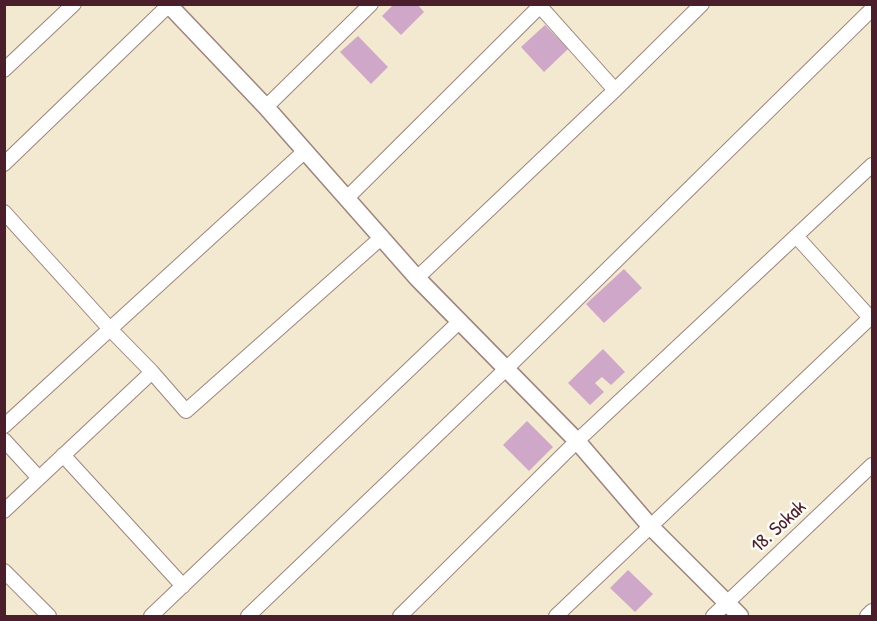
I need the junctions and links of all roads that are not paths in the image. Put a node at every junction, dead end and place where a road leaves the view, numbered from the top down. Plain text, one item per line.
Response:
1 (74, 4) edge
2 (371, 4) edge
3 (702, 4) edge
4 (169, 5) edge
5 (539, 5) edge
6 (873, 9) edge
7 (4, 70) edge
8 (615, 90) junction
9 (266, 107) junction
10 (305, 151) junction
11 (4, 164) edge
12 (873, 165) edge
13 (348, 197) junction
14 (4, 212) edge
15 (796, 236) junction
16 (382, 237) junction
17 (417, 278) junction
18 (872, 318) edge
19 (460, 321) junction
20 (110, 329) junction
21 (506, 369) junction
22 (152, 372) junction
23 (4, 426) edge
24 (4, 440) edge
25 (578, 441) junction
26 (63, 455) junction
27 (873, 465) edge
28 (38, 477) junction
29 (4, 511) edge
30 (650, 526) junction
31 (4, 571) edge
32 (183, 586) junction
33 (727, 603) junction
34 (873, 611) edge
35 (49, 616) edge
36 (150, 616) edge
37 (248, 616) edge
38 (400, 616) edge
39 (556, 616) edge
40 (713, 616) edge
41 (740, 616) edge
42 (867, 616) edge

1 - 7 street
2 - 9 street
3 - 8 street
4 - 9 street
4 - 11 street
5 - 8 street
5 - 13 street
6 - 21 street
8 - 17 street
9 - 10 street
10 - 13 street
10 - 20 street
12 - 15 street
13 - 16 street
14 - 20 street
15 - 18 street
15 - 25 street
16 - 17 street
16 - 22 street
17 - 19 street
18 - 30 street
19 - 21 street
19 - 32 street
20 - 22 street
20 - 23 street
21 - 25 street
21 - 37 street
22 - 26 street
24 - 28 street
25 - 30 street
25 - 38 street
26 - 28 street
26 - 32 street
27 - 33 street, 18. Sokak
28 - 29 street
30 - 33 street
30 - 39 street
31 - 35 street
32 - 36 street
33 - 40 street, 18. Sokak
33 - 41 street
34 - 42 street

